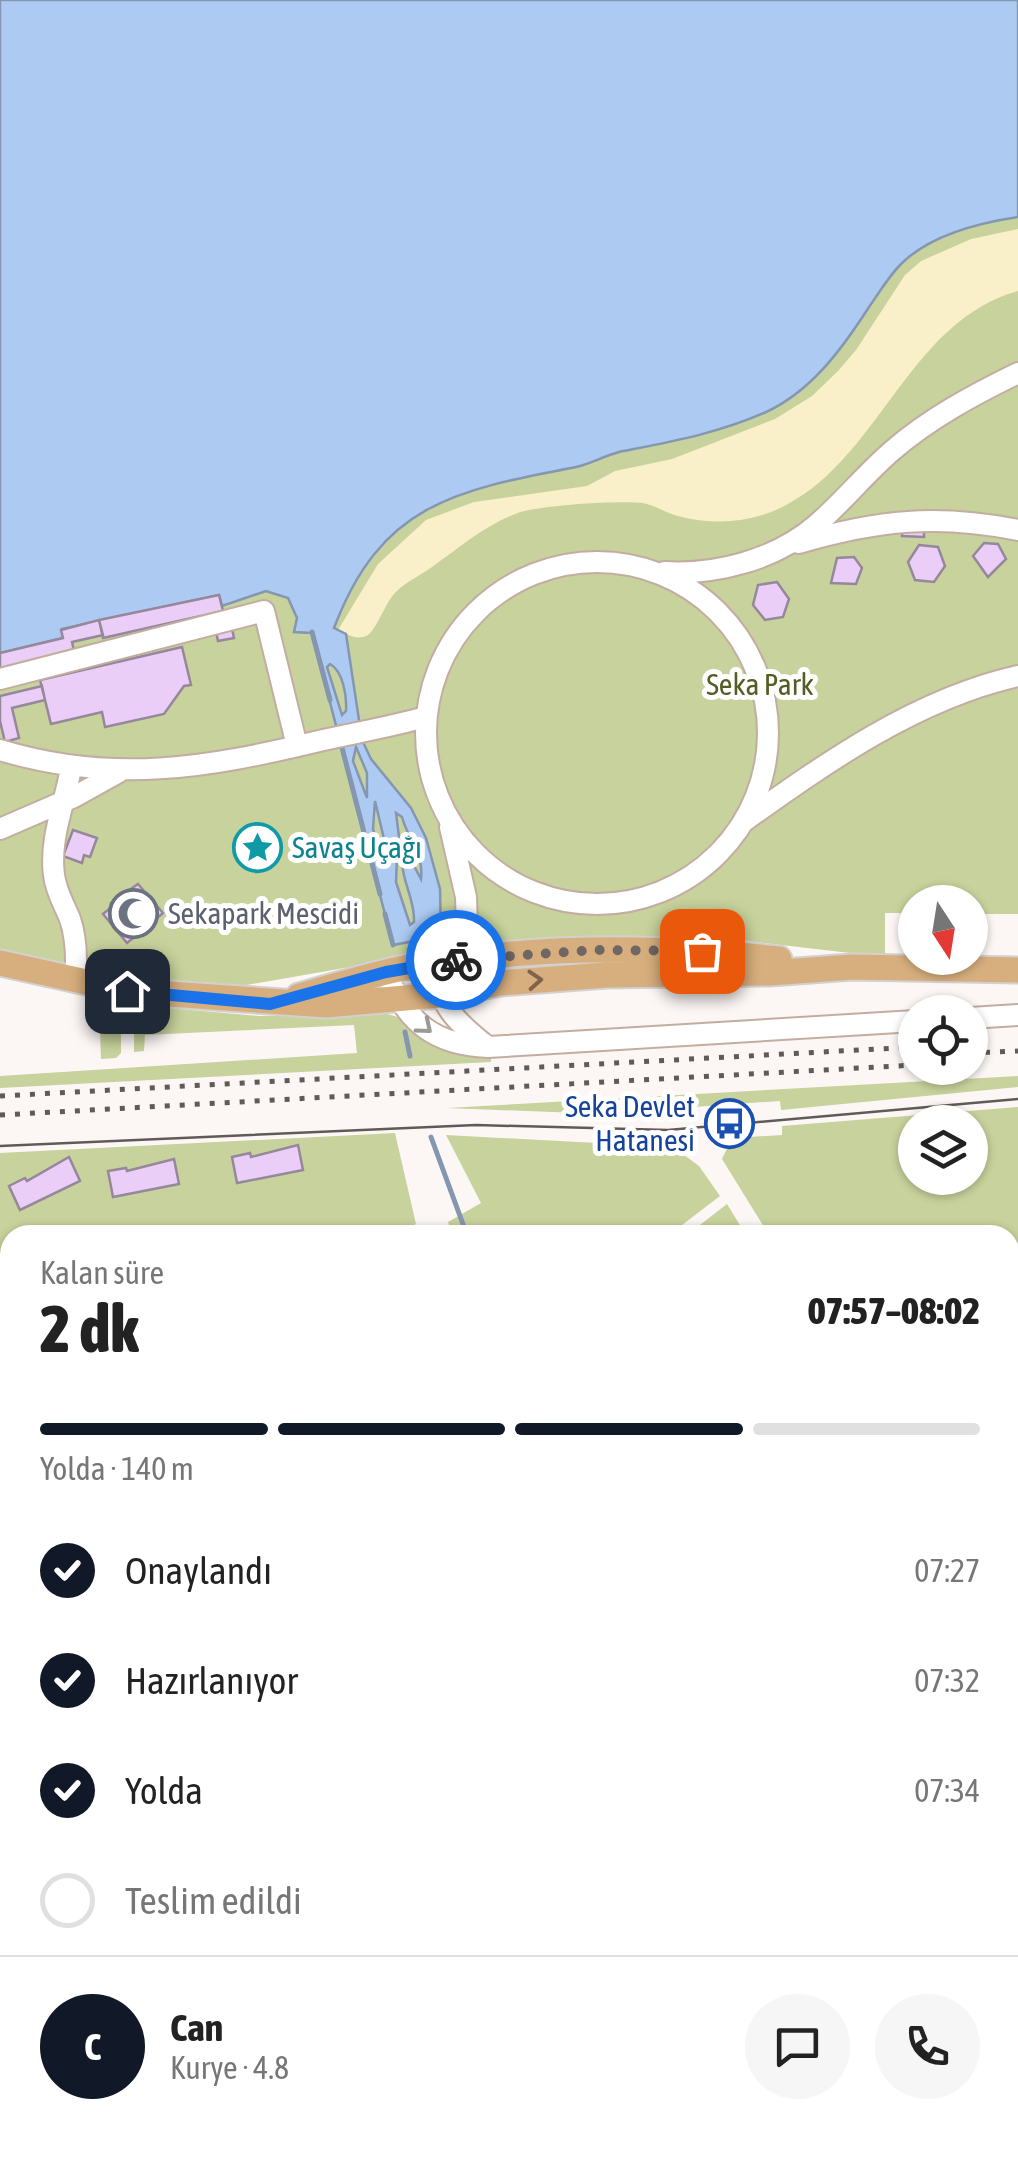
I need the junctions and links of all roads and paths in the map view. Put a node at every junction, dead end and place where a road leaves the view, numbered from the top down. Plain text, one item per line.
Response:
1 (1018, 372) edge
2 (1018, 530) edge
3 (773, 551) junction
4 (653, 572) junction
5 (1018, 676) edge
6 (0, 679) edge
7 (425, 716) junction
8 (308, 744) junction
9 (0, 750) edge
10 (764, 758) junction
11 (72, 768) junction
12 (120, 771) junction
13 (798, 782) junction
14 (65, 801) junction
15 (447, 813) junction
16 (734, 828) junction
17 (0, 830) edge
18 (468, 958) junction
19 (0, 963) edge
20 (431, 963) junction
21 (852, 967) junction
22 (1018, 970) edge
23 (386, 972) junction
24 (75, 981) junction
25 (439, 994) junction
26 (396, 999) junction
27 (270, 1004) junction
28 (1018, 1015) edge
29 (988, 1017) edge
30 (898, 1022) edge
31 (488, 1047) junction

1 - 3 street
2 - 3 street
3 - 4 street
4 - 7 street
4 - 10 street
5 - 13 street
6 - 8 street
7 - 8 street
7 - 15 street
8 - 12 street
9 - 11 street
10 - 13 street
10 - 16 street
11 - 12 street
11 - 14 street
12 - 14 street
13 - 16 street
14 - 17 street
14 - 24 street
15 - 16 street
15 - 18 street
18 - 20 main road
18 - 21 main road
19 - 24 main road
20 - 23 main road
20 - 25 street
21 - 22 main road
25 -> 21 main road
23 - 26 street
23 - 27 main road
24 - 27 main road
25 - 26 main road
25 - 31 street
26 - 27 main road
26 -> 31 street
28 - 29 street
30 - 31 street

